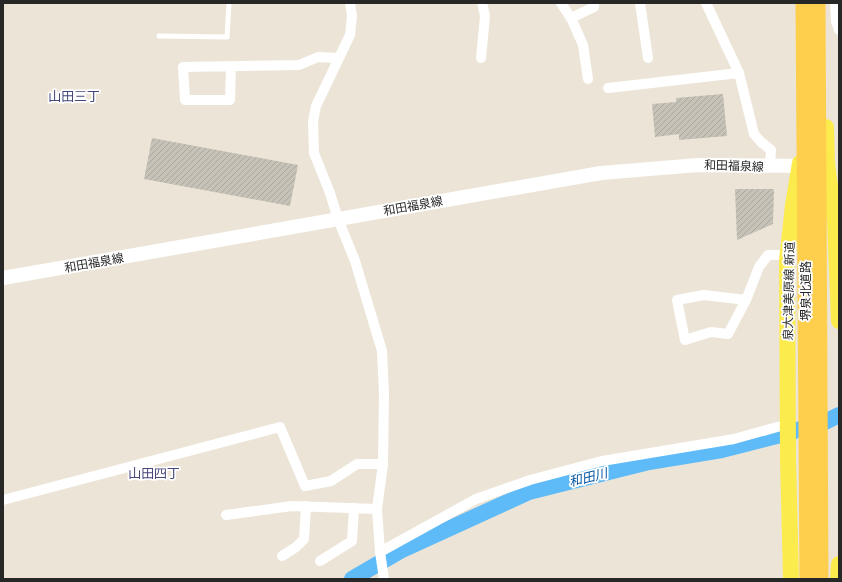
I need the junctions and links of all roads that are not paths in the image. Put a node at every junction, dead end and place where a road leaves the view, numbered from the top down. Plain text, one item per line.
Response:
1 (229, 3) edge
2 (350, 3) edge
3 (561, 3) edge
4 (594, 3) edge
5 (640, 3) edge
6 (706, 3) edge
7 (798, 3) edge
8 (804, 3) edge
9 (817, 3) edge
10 (824, 3) edge
11 (835, 3) edge
12 (484, 4) edge
13 (571, 18) junction
14 (839, 30) edge
15 (159, 36) dead end
16 (338, 58) junction
17 (481, 58) dead end
18 (648, 58) dead end
19 (231, 66) junction
20 (739, 72) junction
21 (588, 79) dead end
22 (608, 88) dead end
23 (826, 164) junction
24 (770, 166) junction
25 (800, 166) junction
26 (836, 202) edge
27 (338, 219) junction
28 (792, 258) junction
29 (3, 278) edge
30 (746, 300) junction
31 (839, 308) edge
32 (839, 321) edge
33 (788, 425) junction
34 (383, 464) junction
35 (3, 500) edge
36 (306, 506) junction
37 (354, 508) junction
38 (377, 509) junction
39 (226, 515) dead end
40 (381, 554) junction
41 (282, 556) dead end
42 (320, 561) dead end
43 (839, 564) edge
44 (384, 579) edge
45 (791, 579) edge
46 (801, 579) edge
47 (808, 579) edge
48 (820, 579) edge
49 (830, 579) edge
50 (838, 579) edge

1 - 15 lane
2 - 16 street
3 - 13 street
4 - 13 street
5 - 18 street
6 - 20 street
7 - 25 main road
8 - 47 highway, 堺泉北道路
9 - 48 highway, 堺泉北道路
10 - 23 main road
11 - 14 street
12 - 17 street
13 - 21 street
16 - 19 street
16 - 27 street
19 - 19 street
20 - 22 street
20 - 24 street
23 - 25 main road, 和田福泉線
23 - 26 main road
23 - 49 highway
24 - 25 main road, 和田福泉線
24 - 27 main road, 和田福泉線
25 - 28 highway
26 - 31 main road
27 - 29 main road, 和田福泉線
27 - 34 street
28 - 30 street
28 - 33 main road, 泉大津美原線 新道
28 - 46 highway
30 - 30 street
31 - 32 main road
33 - 40 street
33 - 45 main road, 泉大津美原線 新道
34 - 35 street
34 - 38 street
36 - 37 street
36 - 39 street
36 - 41 street
37 - 38 street
37 - 42 street
38 - 40 street
40 - 44 street
43 - 50 main road

